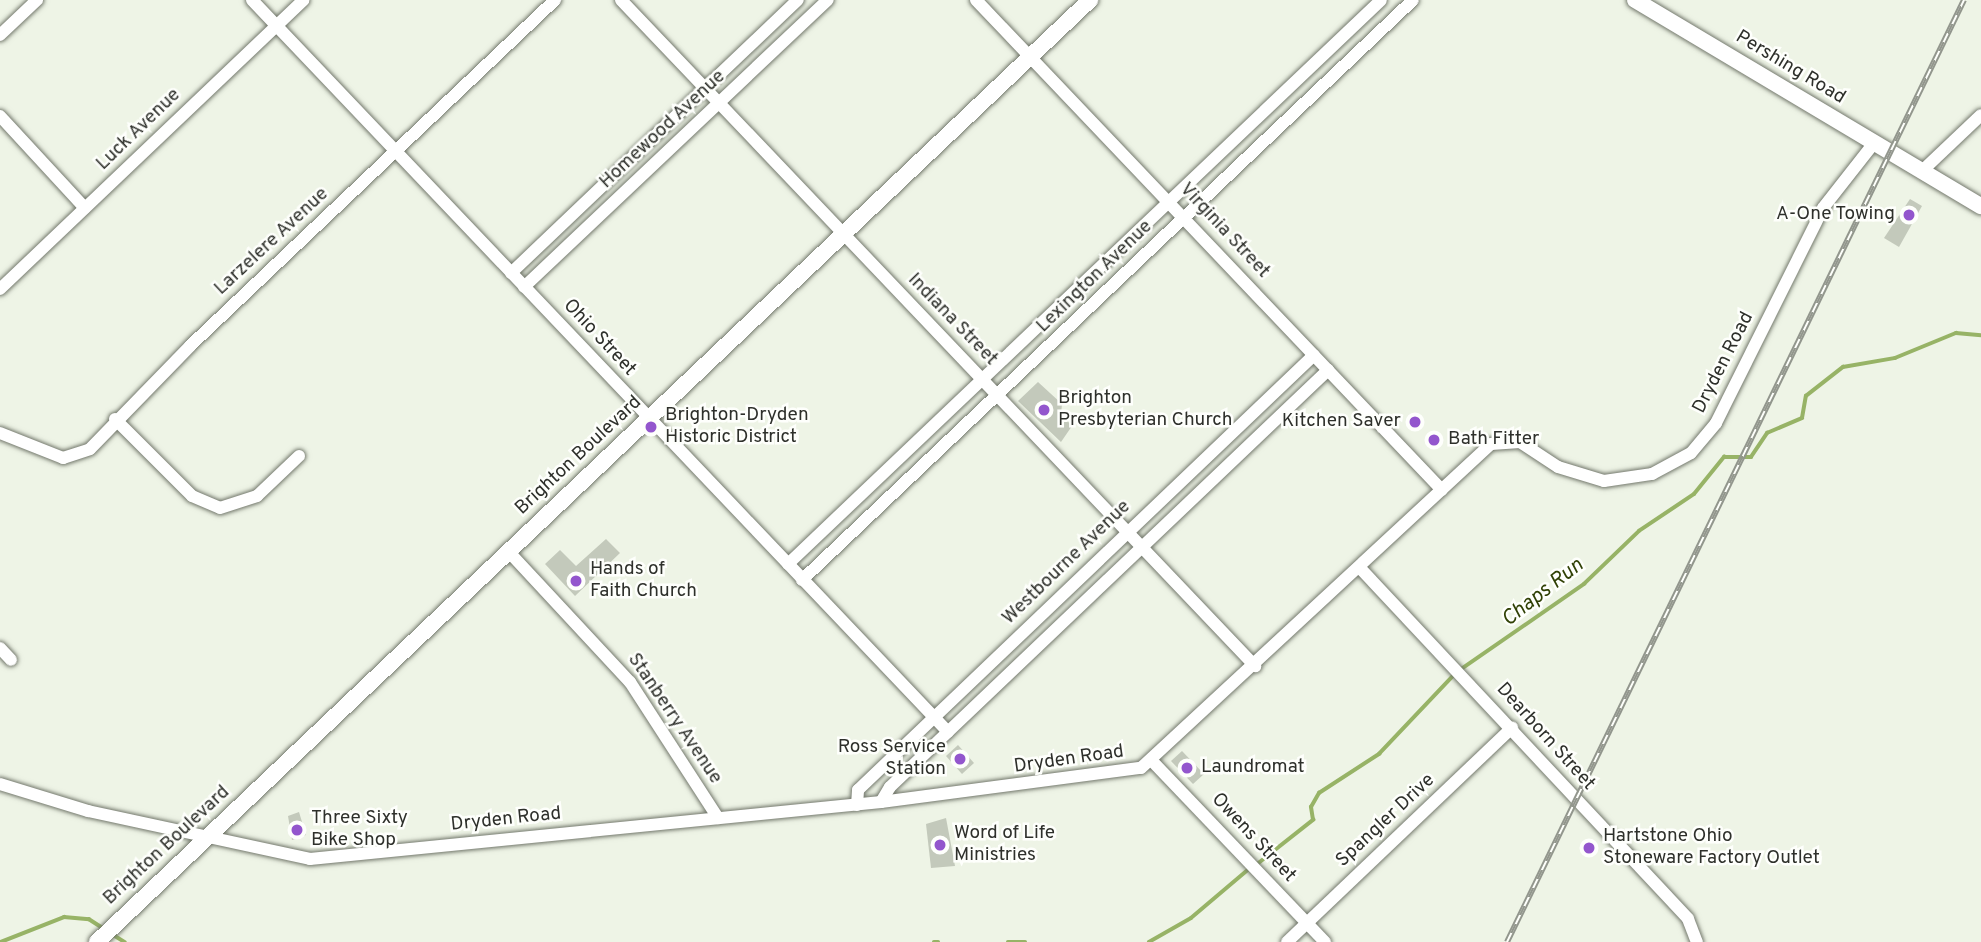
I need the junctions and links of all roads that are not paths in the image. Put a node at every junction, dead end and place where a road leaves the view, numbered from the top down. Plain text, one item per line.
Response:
1 (37, 0) edge
2 (252, 0) edge
3 (304, 0) edge
4 (555, 0) edge
5 (621, 0) edge
6 (798, 0) edge
7 (828, 0) edge
8 (976, 0) edge
9 (1090, 0) edge
10 (1381, 0) edge
11 (1413, 0) edge
12 (1635, 0) edge
13 (277, 26) junction
14 (0, 36) edge
15 (1031, 56) junction
16 (705, 89) junction
17 (719, 103) junction
18 (1981, 115) edge
19 (0, 116) edge
20 (1874, 143) junction
21 (395, 151) junction
22 (1923, 171) junction
23 (1169, 201) junction
24 (1981, 206) edge
25 (85, 208) junction
26 (1185, 218) junction
27 (844, 234) junction
28 (511, 273) junction
29 (524, 288) junction
30 (0, 289) edge
31 (1314, 355) junction
32 (1328, 370) junction
33 (982, 379) junction
34 (998, 396) junction
35 (115, 419) junction
36 (649, 419) junction
37 (0, 433) edge
38 (299, 456) dead end
39 (1442, 490) junction
40 (1127, 532) junction
41 (1142, 547) junction
42 (509, 552) junction
43 (788, 564) junction
44 (1360, 568) junction
45 (802, 580) junction
46 (0, 649) edge
47 (11, 660) dead end
48 (1255, 666) junction
49 (933, 716) junction
50 (1513, 728) junction
51 (948, 732) junction
52 (1153, 762) junction
53 (0, 784) edge
54 (880, 802) junction
55 (857, 805) junction
56 (718, 818) junction
57 (206, 838) junction
58 (1307, 923) junction
59 (1697, 939) edge
60 (99, 940) edge
61 (1287, 942) edge
62 (1325, 942) edge

1 - 14 street
2 - 13 street, Ohio Street
3 - 13 street, Luck Avenue
4 - 21 street, Larzelere Avenue
5 - 16 street, Indiana Street
6 - 16 street, Homewood Avenue
7 - 17 street, Homewood Avenue
8 - 15 street, Virginia Street
9 - 15 street, Brighton Boulevard
10 - 23 street, Lexington Avenue
11 - 26 street, Lexington Avenue
12 - 20 street, Pershing Road
13 - 21 street, Ohio Street
13 - 25 street, Luck Avenue
15 - 23 street, Virginia Street
15 - 27 street, Brighton Boulevard
16 - 17 street, Indiana Street
16 - 28 street, Homewood Avenue
17 - 27 street, Indiana Street
17 - 29 street, Homewood Avenue
18 - 22 street
19 - 25 street
20 - 22 street, Pershing Road
20 - 39 street, Dryden Road
21 - 28 street, Ohio Street
21 - 35 street, Larzelere Avenue
22 - 24 street, Pershing Road
23 - 26 street, Virginia Street
23 - 33 street, Lexington Avenue
25 - 30 street, Luck Avenue
26 - 31 street, Virginia Street
26 - 34 street, Lexington Avenue
27 - 33 street, Indiana Street
27 - 36 street, Brighton Boulevard
28 - 29 street, Ohio Street
29 - 36 street, Ohio Street
31 - 32 street, Virginia Street
31 - 40 street, Westbourne Avenue
32 - 39 street, Virginia Street
32 - 41 street, Westbourne Avenue
33 - 34 street, Indiana Street
33 - 43 street, Lexington Avenue
34 - 40 street, Indiana Street
34 - 45 street, Lexington Avenue
35 - 37 street, Larzelere Avenue
35 - 38 street
36 - 42 street, Brighton Boulevard
36 - 43 street, Ohio Street
39 - 44 street, Dryden Road
40 - 41 street, Indiana Street
40 - 49 street, Westbourne Avenue
41 - 48 street, Indiana Street
41 - 51 street, Westbourne Avenue
42 - 56 street, Stanberry Avenue
42 - 57 street, Brighton Boulevard
43 - 45 street, Ohio Street
44 - 48 street, Dryden Road
44 - 50 street, Dearborn Street
45 - 49 street, Ohio Street
46 - 47 street
48 - 52 street, Dryden Road
49 - 51 street, Ohio Street
49 - 55 street, Westbourne Avenue
50 - 58 street, Spangler Drive
50 - 59 street, Dearborn Street
51 - 54 street, Westbourne Avenue
52 - 54 street, Dryden Road
52 - 58 street, Owens Street
53 - 57 street, Dryden Road
54 - 55 street, Dryden Road
55 - 56 street, Dryden Road
56 - 57 street, Dryden Road
57 - 60 street, Brighton Boulevard
58 - 61 street, Spangler Drive
58 - 62 street, Owens Street

